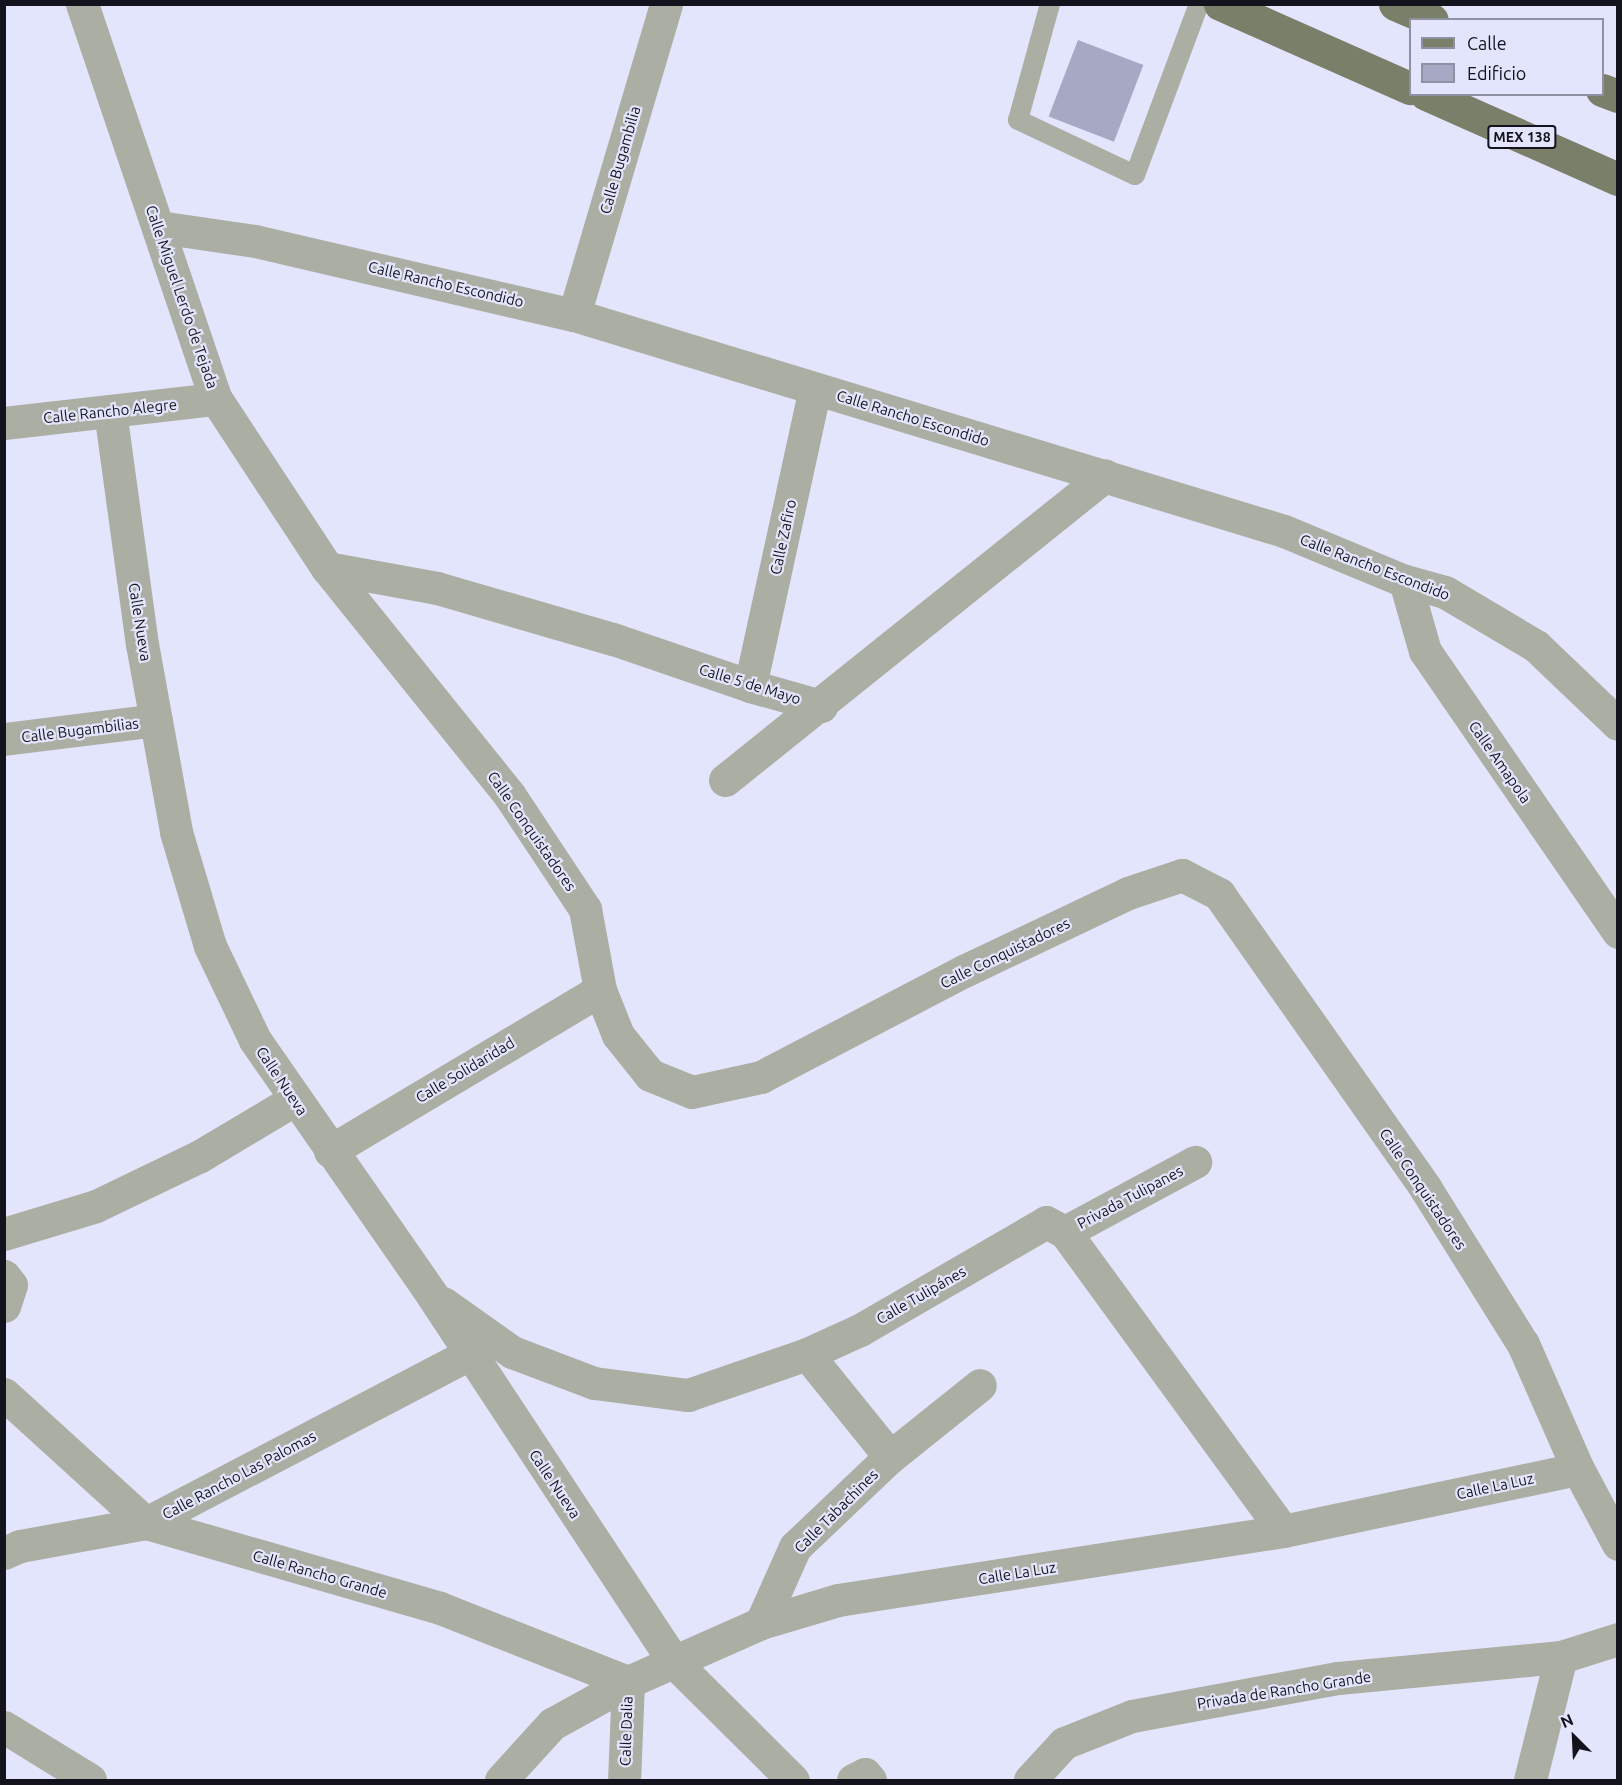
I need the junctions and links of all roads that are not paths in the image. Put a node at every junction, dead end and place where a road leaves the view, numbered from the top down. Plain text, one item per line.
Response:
1 (82, 4) edge
2 (666, 4) edge
3 (1050, 4) edge
4 (1199, 4) edge
5 (1220, 4) edge
6 (1395, 4) edge
7 (1427, 18) edge
8 (1409, 88) edge
9 (1430, 96) edge
10 (1617, 179) edge
11 (159, 227) junction
12 (574, 315) junction
13 (815, 389) junction
14 (216, 399) junction
15 (110, 411) junction
16 (4, 423) edge
17 (1105, 476) junction
18 (327, 568) junction
19 (1405, 581) junction
20 (750, 686) junction
21 (821, 706) junction
22 (156, 720) junction
23 (1617, 724) edge
24 (4, 739) edge
25 (725, 780) dead end
26 (1617, 932) edge
27 (600, 990) junction
28 (294, 1100) junction
29 (330, 1151) junction
30 (1194, 1162) dead end
31 (1065, 1232) junction
32 (4, 1234) edge
33 (4, 1276) edge
34 (432, 1295) junction
35 (4, 1306) edge
36 (807, 1353) junction
37 (469, 1354) junction
38 (980, 1385) dead end
39 (4, 1394) edge
40 (890, 1457) junction
41 (1578, 1469) junction
42 (146, 1523) junction
43 (1283, 1531) junction
44 (1617, 1544) edge
45 (4, 1553) edge
46 (762, 1623) junction
47 (1617, 1639) edge
48 (1561, 1657) junction
49 (673, 1662) junction
50 (628, 1682) junction
51 (4, 1727) edge
52 (1528, 1779) edge
53 (90, 1780) edge
54 (501, 1780) edge
55 (624, 1780) edge
56 (793, 1780) edge
57 (853, 1780) edge
58 (870, 1780) edge
59 (1029, 1780) edge

1 - 11 street, Calle Miguel Lerdo de Tejada
2 - 12 street, Calle Bugambilia
3 - 4 lane
5 - 8 main road
6 - 7 main road
9 - 10 main road, MEX 138
11 - 12 street, Calle Rancho Escondido
11 - 14 street, Calle Miguel Lerdo de Tejada
12 - 13 street, Calle Rancho Escondido
13 - 17 street, Calle Rancho Escondido
13 - 20 street, Calle Zafiro
14 - 15 street, Calle Rancho Alegre
14 - 18 street, Calle Miguel Lerdo de Tejada
15 - 16 street, Calle Rancho Alegre
15 - 22 street, Calle Nueva
17 - 19 street, Calle Rancho Escondido
17 - 21 street, Calle 5 de Mayo
18 - 20 street, Calle 5 de Mayo
18 - 27 street, Calle Conquistadores
19 - 23 street, Calle Rancho Escondido
19 - 26 street, Calle Amapola
20 - 21 street, Calle 5 de Mayo
21 - 25 street
22 - 24 street, Calle Bugambilias
22 - 28 street, Calle Nueva
27 - 29 street, Calle Solidaridad
27 - 41 street, Calle Conquistadores
28 - 29 street, Calle Nueva
28 - 32 street
29 - 34 street, Calle Nueva
30 - 31 street, Privada Tulipanes
31 - 36 street, Calle Tulipánes
31 - 43 street
33 - 35 street
34 - 36 street, Calle Tulipánes
34 - 37 street, Calle Nueva
36 - 40 street, Calle Tabachines
37 - 42 street, Calle Rancho Las Palomas
37 - 49 street, Calle Nueva
38 - 40 street
39 - 42 street, Calle Rancho Las Palomas
40 - 46 street, Calle Tabachines
41 - 43 street, Calle La Luz
41 - 44 street, Calle Conquistadores
42 - 45 street, Calle Rancho Grande
42 - 50 street, Calle Rancho Grande
43 - 46 street, Calle La Luz
46 - 49 street, Calle La Luz
47 - 48 street, Privada de Rancho Grande
48 - 52 street
48 - 59 street, Privada de Rancho Grande
49 - 50 street, Calle La Luz
49 - 56 street
50 - 54 street, Calle La Luz
50 - 55 street, Calle Dalia
51 - 53 street
57 - 58 street

